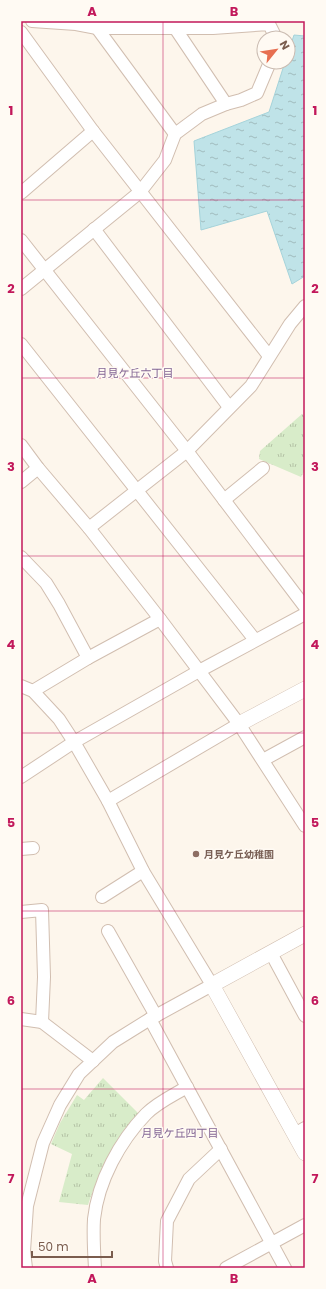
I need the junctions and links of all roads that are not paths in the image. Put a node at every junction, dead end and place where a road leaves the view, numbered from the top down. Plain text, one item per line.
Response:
1 (32, 21) edge
2 (97, 28) junction
3 (175, 28) junction
4 (272, 30) edge
5 (21, 32) edge
6 (267, 70) edge
7 (226, 104) junction
8 (92, 131) junction
9 (176, 134) junction
10 (140, 192) junction
11 (21, 193) edge
12 (94, 229) junction
13 (21, 240) edge
14 (44, 270) junction
15 (21, 289) edge
16 (305, 306) edge
17 (21, 345) edge
18 (269, 356) junction
19 (229, 407) junction
20 (21, 445) edge
21 (187, 451) junction
22 (38, 468) junction
23 (263, 468) dead end
24 (21, 482) edge
25 (136, 490) junction
26 (224, 500) junction
27 (89, 528) junction
28 (21, 557) edge
29 (305, 607) edge
30 (305, 614) edge
31 (160, 619) junction
32 (255, 640) junction
33 (88, 658) junction
34 (199, 671) junction
35 (21, 686) edge
36 (305, 688) edge
37 (33, 691) junction
38 (239, 724) junction
39 (305, 737) edge
40 (74, 742) junction
41 (263, 760) junction
42 (21, 777) edge
43 (108, 801) junction
44 (301, 812) edge
45 (305, 826) edge
46 (143, 871) junction
47 (102, 897) dead end
48 (21, 912) edge
49 (108, 931) dead end
50 (305, 934) edge
51 (270, 953) junction
52 (212, 985) junction
53 (305, 1016) edge
54 (153, 1017) junction
55 (21, 1019) edge
56 (42, 1022) junction
57 (93, 1061) junction
58 (187, 1087) junction
59 (300, 1131) edge
60 (221, 1149) junction
61 (305, 1152) edge
62 (305, 1225) edge
63 (272, 1243) junction
64 (26, 1268) edge
65 (95, 1268) edge
66 (167, 1268) edge
67 (226, 1268) edge
68 (285, 1268) edge

1 - 2 street
2 - 3 street
2 - 9 street
3 - 4 street
3 - 7 street
5 - 8 street
6 - 7 street
7 - 9 street
8 - 10 street
8 - 11 street
9 - 10 street
10 - 12 street
10 - 18 street
12 - 14 street
12 - 19 street
13 - 14 street
14 - 15 street
14 - 21 street
16 - 18 street
17 - 25 street
18 - 19 street
19 - 21 street
20 - 22 street
21 - 25 street
21 - 26 street
22 - 24 street
22 - 27 street
23 - 26 street
25 - 27 street
25 - 32 street
26 - 29 street
27 - 31 street
28 - 33 street
30 - 32 street
31 - 33 street
31 - 34 street
32 - 34 street
33 - 37 street
34 - 38 street
34 - 40 street
35 - 37 street
36 - 38 street
37 - 40 street
38 - 41 street
38 - 43 street
39 - 41 street
40 - 42 street
40 - 43 street
41 - 44 street
43 - 46 street
44 - 45 street
46 - 47 street
46 - 52 street
48 - 56 street
49 - 54 street
50 - 51 street
51 - 52 street
51 - 53 street
52 - 54 street
52 - 59 street
54 - 57 street
54 - 58 street
55 - 56 street
56 - 57 street
57 - 64 street
58 - 60 street
58 - 65 street
59 - 61 street
60 - 63 street
60 - 66 street
62 - 63 street
63 - 67 street
63 - 68 street

